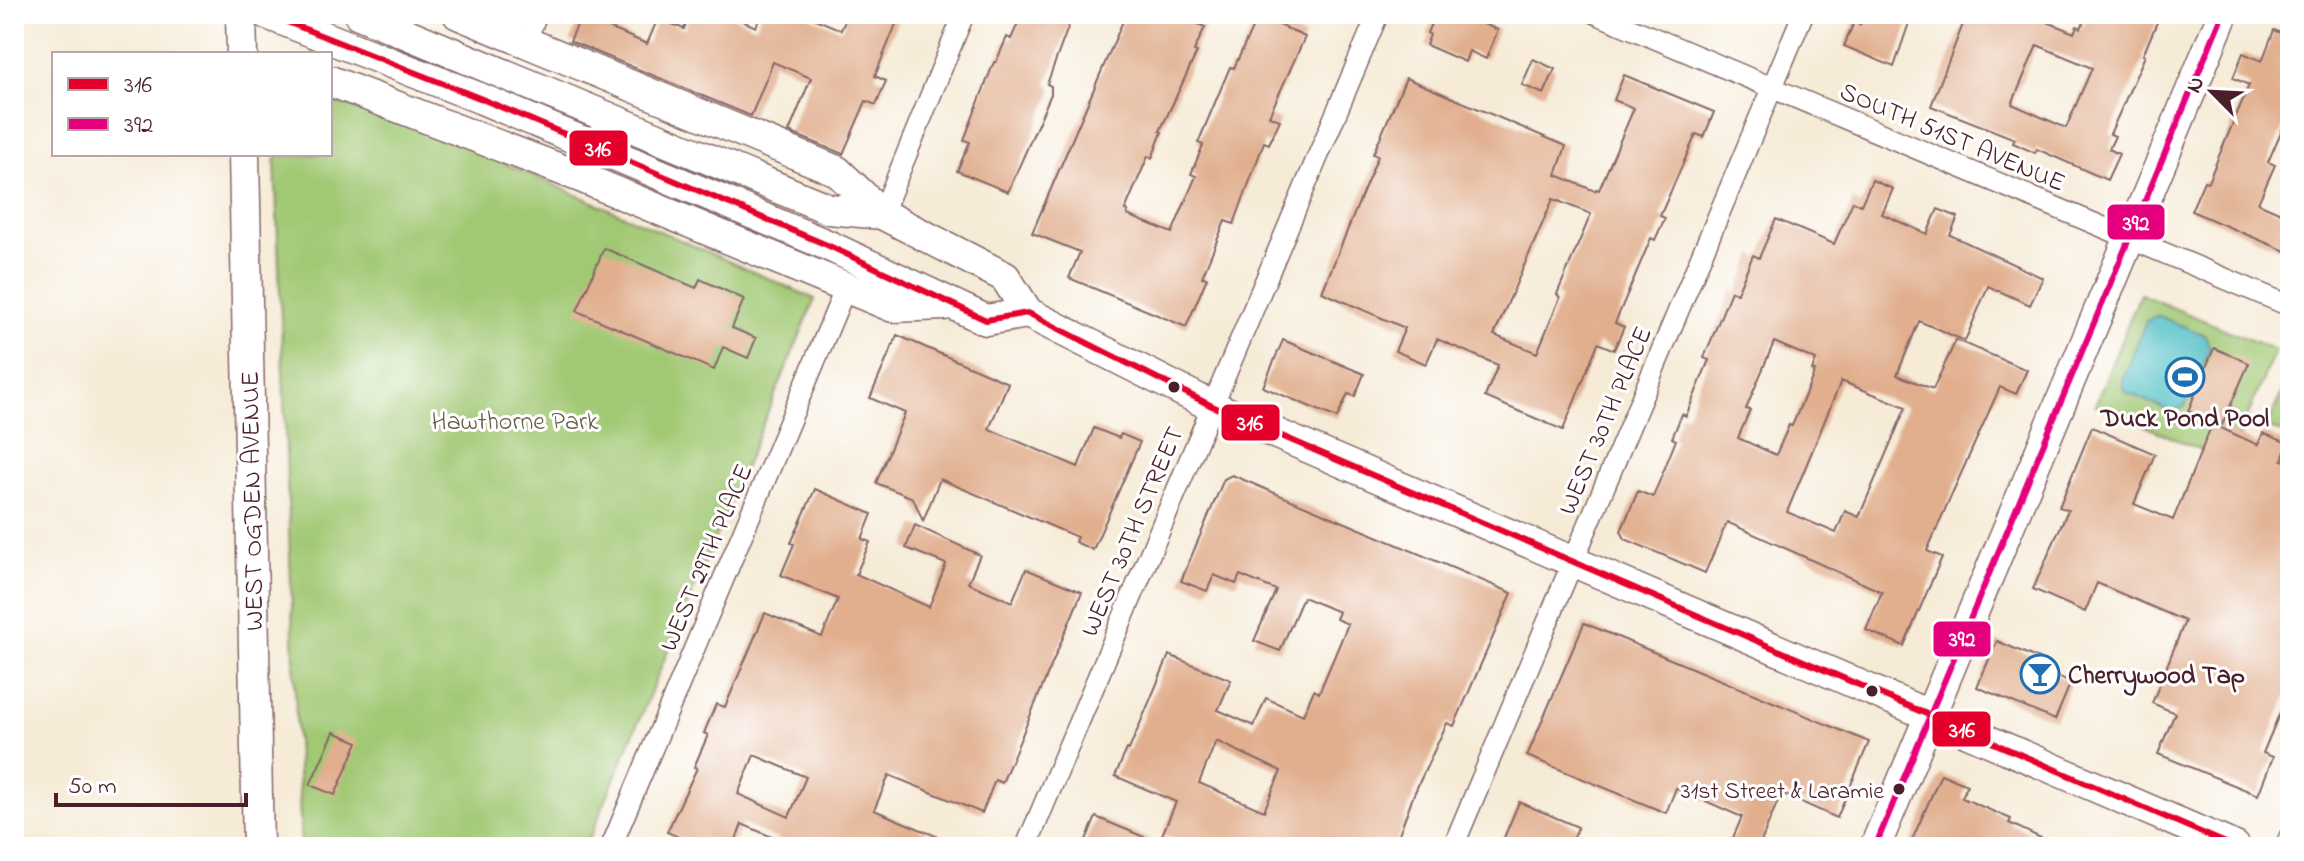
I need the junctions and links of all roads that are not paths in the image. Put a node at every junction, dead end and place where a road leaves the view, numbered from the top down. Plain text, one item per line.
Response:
1 (241, 14) edge
2 (267, 14) edge
3 (359, 14) edge
4 (458, 14) edge
5 (537, 14) edge
6 (964, 14) edge
7 (1378, 14) edge
8 (1597, 14) edge
9 (1803, 14) edge
10 (2223, 14) edge
11 (525, 42) junction
12 (248, 52) edge
13 (332, 82) edge
14 (1772, 89) junction
15 (332, 93) edge
16 (373, 97) junction
17 (248, 163) edge
18 (882, 214) junction
19 (2129, 238) junction
20 (846, 287) junction
21 (949, 305) junction
22 (2290, 306) edge
23 (1028, 313) junction
24 (1212, 406) junction
25 (1572, 561) junction
26 (1930, 716) junction
27 (2290, 836) edge
28 (258, 847) edge
29 (611, 847) edge
30 (1026, 847) edge
31 (1453, 847) edge
32 (1875, 847) edge
33 (2235, 847) edge
34 (2285, 847) edge

1 - 12 main road
2 - 21 main road
3 - 18 main road
4 - 11 main road
5 - 11 street
6 - 18 street
7 - 24 street, WEST 30TH STREET
8 - 14 street, SOUTH 51ST AVENUE
9 - 14 street, WEST 30TH PLACE
10 - 19 main road
11 - 18 main road
13 - 16 main road
14 - 19 street, SOUTH 51ST AVENUE
14 - 25 street, WEST 30TH PLACE
15 - 16 main road
16 - 20 main road
17 - 28 main road, WEST OGDEN AVENUE
18 - 23 main road
19 - 22 street, SOUTH 51ST AVENUE
19 - 26 main road
20 - 21 main road
20 - 29 street, WEST 29TH PLACE
21 - 23 main road
23 - 24 main road
24 - 25 main road
24 - 30 street, WEST 30TH STREET
25 - 26 main road
25 - 31 street, WEST 30TH PLACE
26 - 32 main road
26 - 33 main road
27 - 34 street

